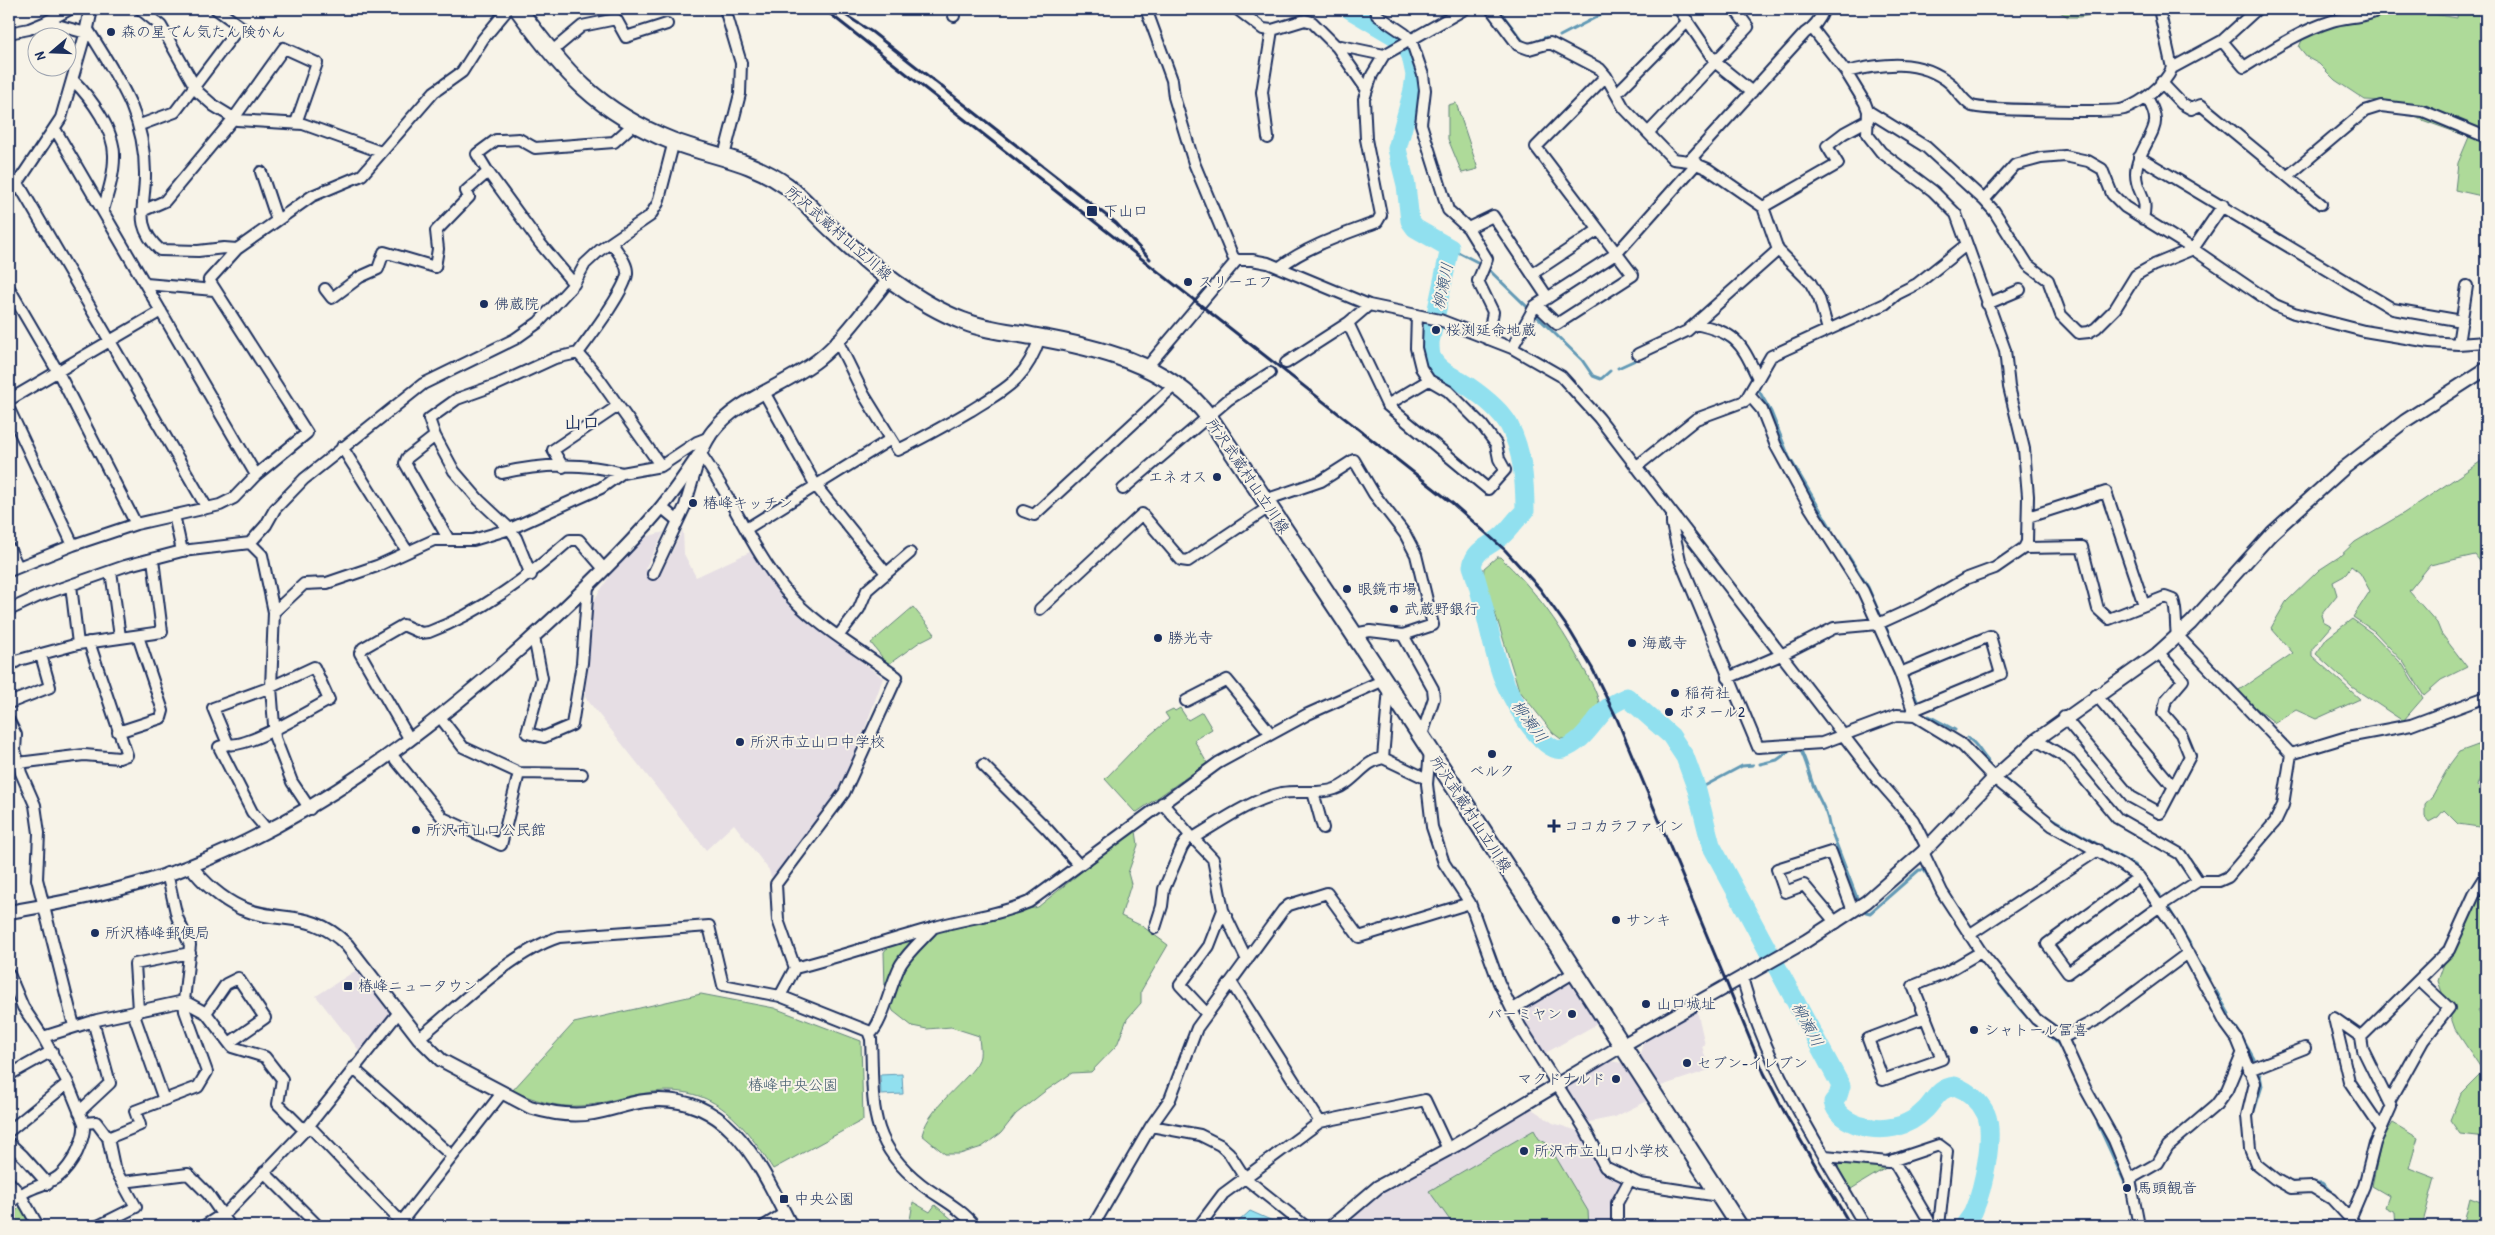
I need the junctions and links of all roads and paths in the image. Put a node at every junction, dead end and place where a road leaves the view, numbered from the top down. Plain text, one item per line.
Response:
1 (70, 9) edge
2 (91, 9) edge
3 (216, 9) edge
4 (508, 9) edge
5 (518, 9) edge
6 (725, 9) edge
7 (1146, 9) edge
8 (1237, 9) edge
9 (1376, 9) edge
10 (1465, 9) edge
11 (1491, 9) edge
12 (1679, 9) edge
13 (1735, 9) edge
14 (1824, 9) edge
15 (2159, 9) edge
16 (2257, 9) edge
17 (2379, 9) edge
18 (143, 10) edge
19 (1688, 21) junction
20 (46, 22) junction
21 (668, 24) dead end
22 (1812, 28) junction
23 (1272, 30) junction
24 (86, 31) junction
25 (9, 33) edge
26 (2222, 41) junction
27 (1409, 42) junction
28 (1337, 47) junction
29 (550, 52) junction
30 (1384, 55) junction
31 (1716, 63) junction
32 (2172, 68) junction
33 (1846, 72) junction
34 (1606, 76) junction
35 (73, 80) junction
36 (2161, 82) junction
37 (195, 86) junction
38 (1367, 90) junction
39 (1752, 92) junction
40 (1616, 94) junction
41 (2147, 97) junction
42 (1868, 116) junction
43 (234, 118) junction
44 (296, 123) junction
45 (634, 123) junction
46 (140, 125) junction
47 (55, 129) junction
48 (1648, 133) junction
49 (2486, 137) edge
50 (1268, 138) dead end
51 (674, 142) junction
52 (381, 152) junction
53 (724, 156) junction
54 (2139, 157) junction
55 (1693, 162) junction
56 (261, 172) dead end
57 (488, 172) junction
58 (2288, 176) junction
59 (18, 183) junction
60 (9, 196) edge
61 (1984, 200) junction
62 (2321, 204) dead end
63 (2223, 205) junction
64 (1763, 207) junction
65 (103, 210) junction
66 (142, 211) junction
67 (2143, 219) junction
68 (276, 220) junction
69 (1468, 228) junction
70 (1598, 230) junction
71 (612, 243) junction
72 (1966, 245) junction
73 (237, 249) junction
74 (1778, 250) junction
75 (2193, 250) junction
76 (1617, 253) junction
77 (1237, 260) junction
78 (1280, 267) junction
79 (1532, 274) junction
80 (889, 279) junction
81 (146, 284) junction
82 (574, 284) junction
83 (2467, 286) dead end
84 (9, 288) edge
85 (326, 289) dead end
86 (214, 290) junction
87 (2020, 290) dead end
88 (1548, 298) junction
89 (1987, 304) junction
90 (1369, 305) junction
91 (1534, 309) junction
92 (161, 311) junction
93 (1422, 316) junction
94 (2462, 321) junction
95 (1348, 323) junction
96 (1695, 324) junction
97 (1828, 330) junction
98 (1040, 337) junction
99 (1488, 339) junction
100 (837, 340) junction
101 (109, 341) junction
102 (2486, 342) edge
103 (2458, 344) junction
104 (1512, 348) junction
105 (578, 353) junction
106 (1638, 354) dead end
107 (1286, 363) dead end
108 (1148, 367) junction
109 (2486, 369) edge
110 (58, 372) junction
111 (1270, 373) dead end
112 (1758, 378) junction
113 (1429, 380) junction
114 (1176, 384) junction
115 (764, 392) junction
116 (1750, 396) junction
117 (9, 400) edge
118 (1387, 405) junction
119 (618, 406) junction
120 (9, 409) edge
121 (1209, 416) junction
122 (435, 436) junction
123 (710, 437) junction
124 (891, 439) junction
125 (342, 446) junction
126 (700, 453) junction
127 (661, 466) junction
128 (563, 467) junction
129 (1636, 467) junction
130 (502, 473) dead end
131 (622, 474) junction
132 (256, 475) junction
133 (816, 486) junction
134 (1124, 489) dead end
135 (1267, 504) junction
136 (661, 507) junction
137 (207, 508) junction
138 (1023, 511) dead end
139 (1672, 514) junction
140 (174, 515) junction
141 (2028, 517) junction
142 (678, 521) junction
143 (136, 524) junction
144 (510, 529) junction
145 (746, 530) junction
146 (449, 540) junction
147 (250, 543) junction
148 (73, 545) junction
149 (9, 548) edge
150 (2024, 548) junction
151 (407, 551) junction
152 (182, 552) junction
153 (910, 553) dead end
154 (153, 559) junction
155 (13, 569) edge
156 (604, 569) junction
157 (110, 571) junction
158 (886, 573) junction
159 (653, 574) dead end
160 (531, 575) junction
161 (70, 585) junction
162 (588, 585) junction
163 (2144, 605) junction
164 (1040, 609) dead end
165 (9, 610) edge
166 (274, 612) junction
167 (1878, 624) junction
168 (1354, 634) junction
169 (1403, 635) junction
170 (2178, 635) junction
171 (138, 636) junction
172 (839, 636) junction
173 (120, 637) junction
174 (534, 637) junction
175 (89, 642) junction
176 (78, 644) junction
177 (2158, 652) junction
178 (41, 655) junction
179 (1781, 655) junction
180 (9, 666) edge
181 (1900, 673) junction
182 (1728, 678) junction
183 (1387, 684) junction
184 (271, 687) junction
185 (2096, 695) junction
186 (2486, 696) edge
187 (1186, 702) dead end
188 (9, 703) edge
189 (1915, 713) junction
190 (440, 717) junction
191 (2064, 717) junction
192 (9, 721) edge
193 (275, 729) junction
194 (118, 732) junction
195 (1270, 734) junction
196 (1844, 735) junction
197 (410, 740) junction
198 (2036, 740) junction
199 (228, 744) junction
200 (1426, 745) junction
201 (391, 754) junction
202 (2291, 754) junction
203 (1383, 758) junction
204 (18, 763) junction
205 (983, 765) dead end
206 (519, 772) junction
207 (582, 774) dead end
208 (1994, 778) junction
209 (1427, 779) junction
210 (2173, 786) junction
211 (1313, 792) junction
212 (1162, 803) junction
213 (310, 809) junction
214 (1323, 828) dead end
215 (268, 831) junction
216 (1191, 837) junction
217 (1925, 850) junction
218 (2098, 850) junction
219 (1079, 865) junction
220 (191, 866) junction
221 (167, 874) junction
222 (2486, 876) edge
223 (2139, 877) junction
224 (2198, 882) junction
225 (1470, 903) junction
226 (2160, 906) junction
227 (42, 907) junction
228 (1223, 910) junction
229 (1853, 911) junction
230 (9, 912) edge
231 (1836, 923) junction
232 (933, 927) junction
233 (1154, 928) dead end
234 (1969, 935) junction
235 (1981, 952) junction
236 (2188, 953) junction
237 (190, 954) junction
238 (1247, 960) junction
239 (796, 968) junction
240 (1575, 972) junction
241 (9, 974) edge
242 (1742, 977) junction
243 (2420, 981) junction
244 (1231, 982) junction
245 (780, 996) junction
246 (184, 1001) junction
247 (138, 1010) junction
248 (1513, 1010) junction
249 (400, 1012) junction
250 (206, 1013) junction
251 (1207, 1014) junction
252 (1926, 1017) junction
253 (93, 1021) junction
254 (74, 1026) junction
255 (870, 1034) junction
256 (43, 1037) junction
257 (2361, 1037) junction
258 (419, 1038) junction
259 (2062, 1038) junction
260 (229, 1043) junction
261 (1623, 1045) junction
262 (2305, 1048) dead end
263 (52, 1051) junction
264 (2242, 1052) junction
265 (353, 1068) junction
266 (2249, 1070) junction
267 (9, 1075) edge
268 (68, 1083) junction
269 (1556, 1085) junction
270 (502, 1093) junction
271 (164, 1100) junction
272 (2389, 1102) junction
273 (78, 1112) junction
274 (1320, 1122) junction
275 (84, 1123) junction
276 (1151, 1126) junction
277 (306, 1128) junction
278 (2381, 1128) junction
279 (9, 1130) edge
280 (108, 1138) junction
281 (9, 1143) edge
282 (1448, 1149) junction
283 (452, 1156) junction
284 (1825, 1156) junction
285 (1893, 1160) junction
286 (264, 1172) junction
287 (1245, 1178) junction
288 (2130, 1179) junction
289 (1629, 1180) junction
290 (9, 1182) edge
291 (123, 1182) junction
292 (48, 1184) junction
293 (20, 1194) junction
294 (1719, 1196) junction
295 (9, 1204) edge
296 (785, 1213) junction
297 (223, 1215) junction
298 (2354, 1224) edge
299 (401, 1225) edge
300 (38, 1226) edge
301 (98, 1226) edge
302 (204, 1226) edge
303 (230, 1226) edge
304 (318, 1226) edge
305 (764, 1226) edge
306 (791, 1226) edge
307 (975, 1226) edge
308 (1093, 1226) edge
309 (1199, 1226) edge
310 (1305, 1226) edge
311 (1332, 1226) edge
312 (1617, 1226) edge
313 (1738, 1226) edge
314 (1865, 1226) edge
315 (1932, 1226) edge
316 (1939, 1226) edge
317 (2139, 1226) edge

1 - 20 street
2 - 24 street
3 - 37 street
4 - 52 street
5 - 29 main road, 所沢武蔵村山立川線
6 - 53 street
7 - 77 street
8 - 23 street
9 - 27 street
10 - 27 street
11 - 34 street
12 - 19 street
13 - 31 street
14 - 22 street
15 - 32 street
16 - 26 street
17 - 26 street
18 - 37 street
19 - 31 street
19 - 40 street
20 - 24 street
20 - 25 street
21 - 29 street
22 - 33 street
22 - 39 street
23 - 28 street
23 - 50 street
24 - 35 street
24 - 46 street
26 - 32 street
27 - 30 street
27 - 69 street
28 - 30 street
28 - 38 street
29 - 45 main road, 所沢武蔵村山立川線
30 - 38 street
31 - 39 street
31 - 48 street
32 - 36 street
33 - 41 street
33 - 42 street
34 - 40 street
34 - 70 street
35 - 47 street
35 - 65 street
36 - 41 street
36 - 58 street
37 - 43 street
37 - 46 street
38 - 78 street
39 - 55 street
40 - 48 street
41 - 54 street
42 - 61 street
42 - 64 street
42 - 72 street
43 - 44 street
43 - 44 street
43 - 66 street
44 - 52 street
45 - 51 main road, 所沢武蔵村山立川線
45 - 57 street
46 - 66 street
47 - 59 street
47 - 65 street
48 - 55 street
49 - 58 street
51 - 53 main road, 所沢武蔵村山立川線
51 - 71 street
52 - 68 street
53 - 80 main road, 所沢武蔵村山立川線
54 - 63 street
54 - 67 street
55 - 64 street
55 - 76 street
56 - 68 street
57 - 82 street
57 - 85 street
58 - 62 street
59 - 60 street
59 - 101 street
61 - 67 street
61 - 75 street
63 - 75 street
63 - 94 street
64 - 74 street
65 - 81 street
66 - 73 street
67 - 75 street
68 - 73 street
69 - 79 street
69 - 99 street
70 - 76 street
70 - 79 street
71 - 82 street
71 - 105 street
72 - 89 street
72 - 97 street
73 - 86 street
74 - 96 street
74 - 97 street
75 - 103 street
76 - 88 street
76 - 91 street
77 - 78 street
77 - 108 street
78 - 90 street
79 - 88 street
80 - 98 main road, 所沢武蔵村山立川線
80 - 100 street
81 - 86 street
81 - 92 street
82 - 125 street
83 - 94 street
84 - 110 street
86 - 132 street
87 - 89 street
88 - 91 street
89 - 141 street
90 - 93 street
90 - 95 street
91 - 104 street
92 - 101 street
92 - 132 street
93 - 99 street
93 - 113 street
94 - 103 street
95 - 107 street
95 - 118 street
96 - 106 street
96 - 112 street
97 - 112 street
98 - 108 main road, 所沢武蔵村山立川線
98 - 124 street
99 - 104 street
100 - 115 street
100 - 124 street
101 - 110 street
101 - 137 street
102 - 103 street
104 - 129 street
105 - 119 street
105 - 122 street
108 - 114 main road, 所沢武蔵村山立川線
109 - 170 street
110 - 117 street
110 - 143 street
111 - 121 street
112 - 116 street
113 - 118 street
113 - 118 street
114 - 121 main road, 所沢武蔵村山立川線
114 - 138 street
115 - 123 street
115 - 133 street
116 - 129 street
116 - 167 street
119 - 127 street
119 - 128 street
120 - 148 street
121 - 134 street
121 - 135 main road, 所沢武蔵村山立川線
122 - 144 street
122 - 146 street
123 - 126 street
123 - 127 street
124 - 133 street
125 - 147 street
125 - 151 street
126 - 136 street
126 - 142 street
126 - 145 street
127 - 131 street
128 - 130 street
128 - 131 street
129 - 139 street
131 - 144 street
132 - 137 street
133 - 145 street
133 - 158 street
135 - 164 street
135 - 168 main road, 所沢武蔵村山立川線
135 - 169 street
136 - 142 street
136 - 156 street
137 - 140 street
139 - 179 street
139 - 182 street
140 - 143 street
140 - 152 street
141 - 150 street
141 - 163 street
142 - 159 street
143 - 148 street
144 - 146 street
144 - 160 street
145 - 172 street
146 - 151 street
147 - 152 street
147 - 166 street
148 - 155 street
149 - 155 street
150 - 163 street
150 - 167 street
151 - 166 street
152 - 154 street
153 - 158 street
154 - 157 street
154 - 171 street
156 - 160 street
156 - 162 street
157 - 161 street
157 - 173 street
158 - 172 street
160 - 197 street
161 - 165 street
161 - 176 street
162 - 174 street
162 - 174 street
163 - 170 street
166 - 184 street
167 - 179 street
167 - 181 street
168 - 169 street
168 - 183 main road, 所沢武蔵村山立川線
169 - 200 street
170 - 177 street
170 - 202 street
171 - 173 street
171 - 194 street
172 - 239 street
173 - 175 street
174 - 190 street
175 - 176 street
175 - 194 street
176 - 178 street
177 - 185 street
177 - 210 street
178 - 180 street
178 - 188 street
179 - 182 street
179 - 196 street
181 - 189 street
181 - 189 street
182 - 196 street
183 - 195 street
183 - 200 main road, 所沢武蔵村山立川線
183 - 203 street
184 - 193 street
184 - 193 street
184 - 199 street
185 - 191 street
185 - 210 street
186 - 202 street
187 - 195 street
189 - 196 street
189 - 208 street
190 - 197 street
190 - 206 street
191 - 198 street
191 - 210 street
192 - 204 street
193 - 199 street
193 - 213 street
194 - 204 street
195 - 212 street
196 - 217 street
197 - 201 street
198 - 208 street
198 - 224 street
199 - 215 street
200 - 209 street
200 - 240 main road, 所沢武蔵村山立川線
201 - 206 street
201 - 213 street
202 - 224 street
203 - 209 street
203 - 211 street
204 - 227 street
205 - 219 street
206 - 207 street
208 - 217 street
208 - 218 street
209 - 225 street
211 - 214 street
211 - 216 street
212 - 216 street
212 - 219 street
213 - 215 street
215 - 220 street
216 - 228 street
216 - 233 street
217 - 229 street
217 - 234 street
218 - 223 street
218 - 234 street
219 - 232 street
220 - 221 street
220 - 249 street
221 - 227 street
221 - 237 street
222 - 243 street
223 - 226 street
223 - 226 street
224 - 226 street
225 - 238 street
225 - 248 street
226 - 236 street
227 - 230 street
227 - 254 street
228 - 238 street
228 - 251 street
229 - 231 street
229 - 231 street
231 - 242 street
232 - 239 street
232 - 255 street
234 - 235 street
235 - 252 street
235 - 259 street
236 - 259 street
236 - 264 street
237 - 246 street
237 - 247 street
238 - 244 street
239 - 245 street
240 - 248 street
240 - 261 main road, 所沢武蔵村山立川線
241 - 256 street
242 - 261 street
242 - 284 street
243 - 257 street
243 - 272 street
244 - 251 street
244 - 274 street
245 - 255 street
245 - 258 street
246 - 247 street
246 - 250 street
246 - 271 street
247 - 253 street
247 - 271 street
248 - 269 street
249 - 258 street
249 - 265 street
250 - 260 street
250 - 260 street
251 - 276 street
252 - 252 street
253 - 254 street
253 - 273 street
254 - 256 street
255 - 307 street
256 - 263 street
257 - 272 street
257 - 278 street
258 - 270 street
259 - 288 street
260 - 277 street
261 - 269 street
261 - 294 main road, 所沢武蔵村山立川線
262 - 266 street
263 - 267 street
263 - 268 street
264 - 266 street
264 - 288 street
265 - 277 street
265 - 283 street
266 - 298 street
268 - 273 street
268 - 279 street
269 - 282 street
269 - 289 street
270 - 283 street
270 - 296 street
271 - 280 street
272 - 278 street
273 - 275 street
274 - 282 street
274 - 287 street
275 - 280 street
275 - 292 street
276 - 287 street
276 - 308 street
277 - 286 street
277 - 299 street
278 - 298 street
280 - 291 street
281 - 292 street
282 - 311 street
283 - 299 street
284 - 285 street
284 - 314 street
285 - 315 street
285 - 316 street
286 - 297 street
286 - 304 street
287 - 309 street
287 - 310 street
288 - 317 street
289 - 294 street
289 - 312 street
290 - 293 street
291 - 297 street
291 - 301 street
292 - 293 street
293 - 295 street
293 - 300 street
294 - 313 main road, 所沢武蔵村山立川線
296 - 305 street
296 - 306 street
297 - 302 street
297 - 303 street

